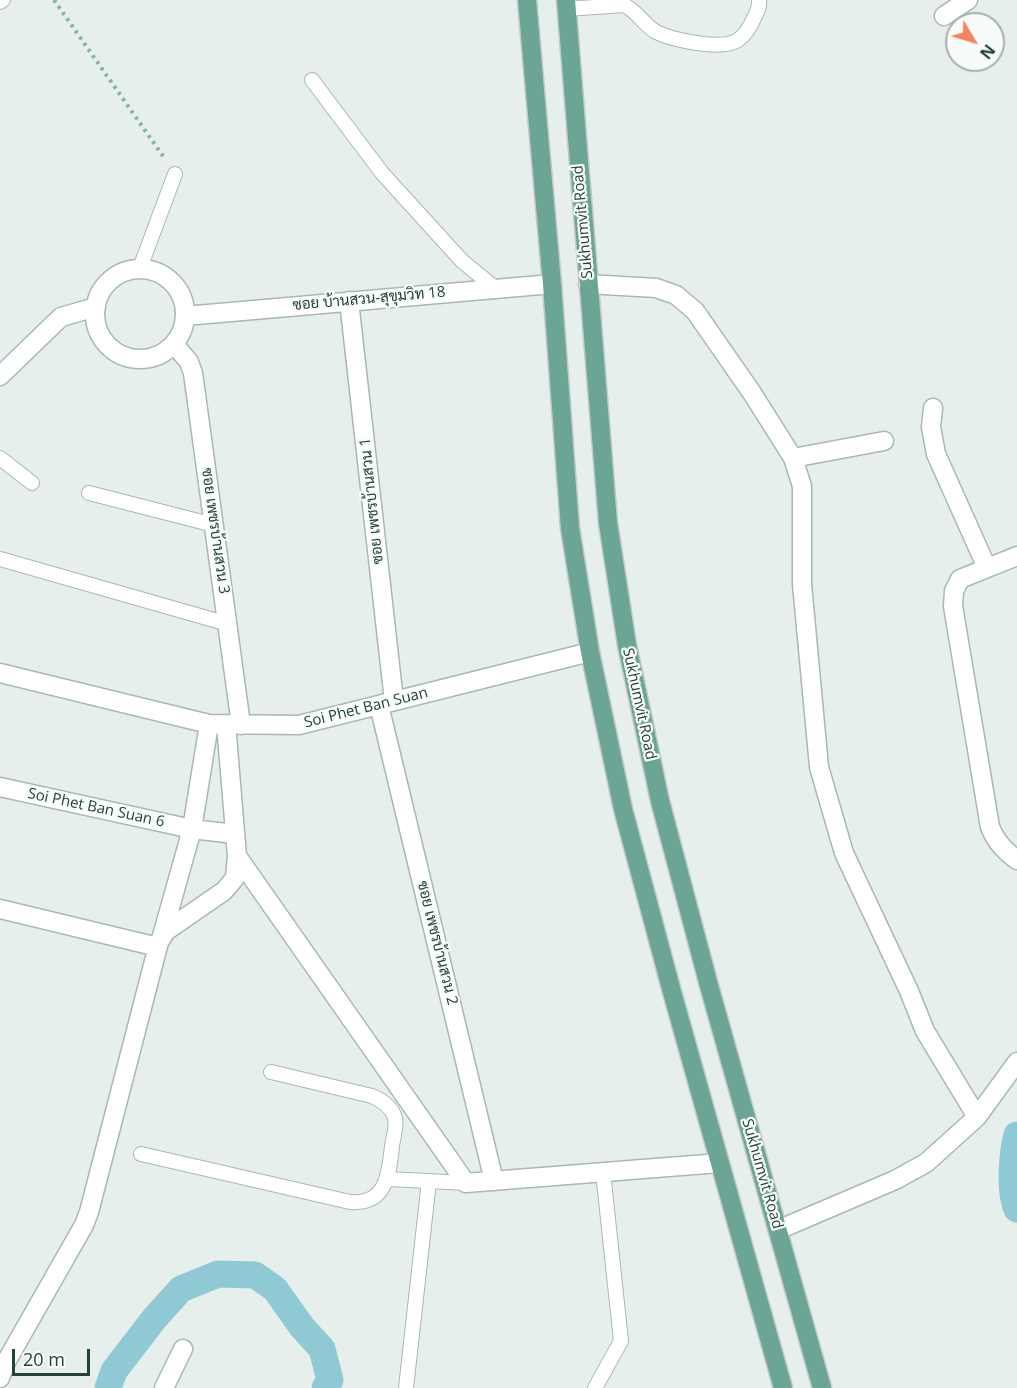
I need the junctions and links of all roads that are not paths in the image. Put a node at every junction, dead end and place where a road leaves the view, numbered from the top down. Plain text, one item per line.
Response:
1 (527, 0) edge
2 (640, 0) edge
3 (759, 0) edge
4 (968, 0) edge
5 (566, 4) edge
6 (944, 16) dead end
7 (642, 20) junction
8 (312, 80) dead end
9 (175, 174) road end
10 (140, 268) junction
11 (552, 284) junction
12 (588, 284) junction
13 (495, 288) junction
14 (349, 301) junction
15 (96, 307) junction
16 (185, 316) junction
17 (174, 344) junction
18 (0, 376) edge
19 (933, 408) dead end
20 (884, 441) dead end
21 (0, 458) edge
22 (794, 458) junction
23 (32, 483) dead end
24 (89, 494) dead end
25 (214, 525) junction
26 (1017, 556) edge
27 (0, 559) edge
28 (987, 568) junction
29 (228, 624) junction
30 (590, 652) junction
31 (0, 673) edge
32 (387, 703) junction
33 (225, 724) junction
34 (0, 787) edge
35 (192, 829) junction
36 (235, 834) junction
37 (237, 856) junction
38 (1017, 860) edge
39 (0, 909) edge
40 (160, 942) junction
41 (1017, 1062) edge
42 (271, 1072) dead end
43 (977, 1117) junction
44 (141, 1154) dead end
45 (720, 1163) junction
46 (603, 1172) junction
47 (388, 1179) junction
48 (494, 1181) junction
49 (429, 1182) junction
50 (466, 1183) junction
51 (778, 1230) junction
52 (183, 1349) dead end
53 (0, 1378) edge
54 (164, 1388) edge
55 (406, 1388) edge
56 (595, 1388) edge
57 (783, 1388) edge
58 (822, 1388) edge

1 - 11 main road
2 - 7 lane
3 - 7 lane
4 - 6 street
5 - 7 lane
5 - 12 main road, Sukhumvit Road
8 - 13 lane
9 - 10 lane
10 - 15 street
10 - 16 street
11 - 13 street, ซอย บ้านสวน-สุขุมวิท 18
11 - 30 main road
12 - 22 street
12 - 51 main road, Sukhumvit Road
13 - 14 street, ซอย บ้านสวน-สุขุมวิท 18
14 - 16 street, ซอย บ้านสวน-สุขุมวิท 18
14 - 32 street, ซอย เพชรบ้านสวน 1
15 - 17 street
15 - 18 street
16 - 17 street
17 - 25 street, ซอย เพชรบ้านสวน 3
19 - 28 street
20 - 22 street
21 - 23 lane
22 - 43 street
24 - 25 lane
25 - 29 street, ซอย เพชรบ้านสวน 3
26 - 28 street
27 - 29 lane
28 - 38 street
29 - 33 street, ซอย เพชรบ้านสวน 3
30 - 32 street, Soi Phet Ban Suan
30 - 45 main road
31 - 33 street, Soi Phet Ban Suan
32 - 33 street, Soi Phet Ban Suan
32 - 48 street, ซอย เพชรบ้านสวน 2
33 - 35 street
33 - 36 street
34 - 35 street, Soi Phet Ban Suan 6
35 - 36 street, Soi Phet Ban Suan 6
35 - 40 street
36 - 37 street
37 - 40 street
37 - 50 street
39 - 40 street
40 - 53 street
41 - 43 street
42 - 47 lane
43 - 51 street
44 - 47 lane
45 - 46 street
45 - 57 main road
46 - 48 street
46 - 56 lane
47 - 49 lane
48 - 50 street
49 - 50 lane
49 - 55 lane
51 - 58 main road, Sukhumvit Road
52 - 54 street

